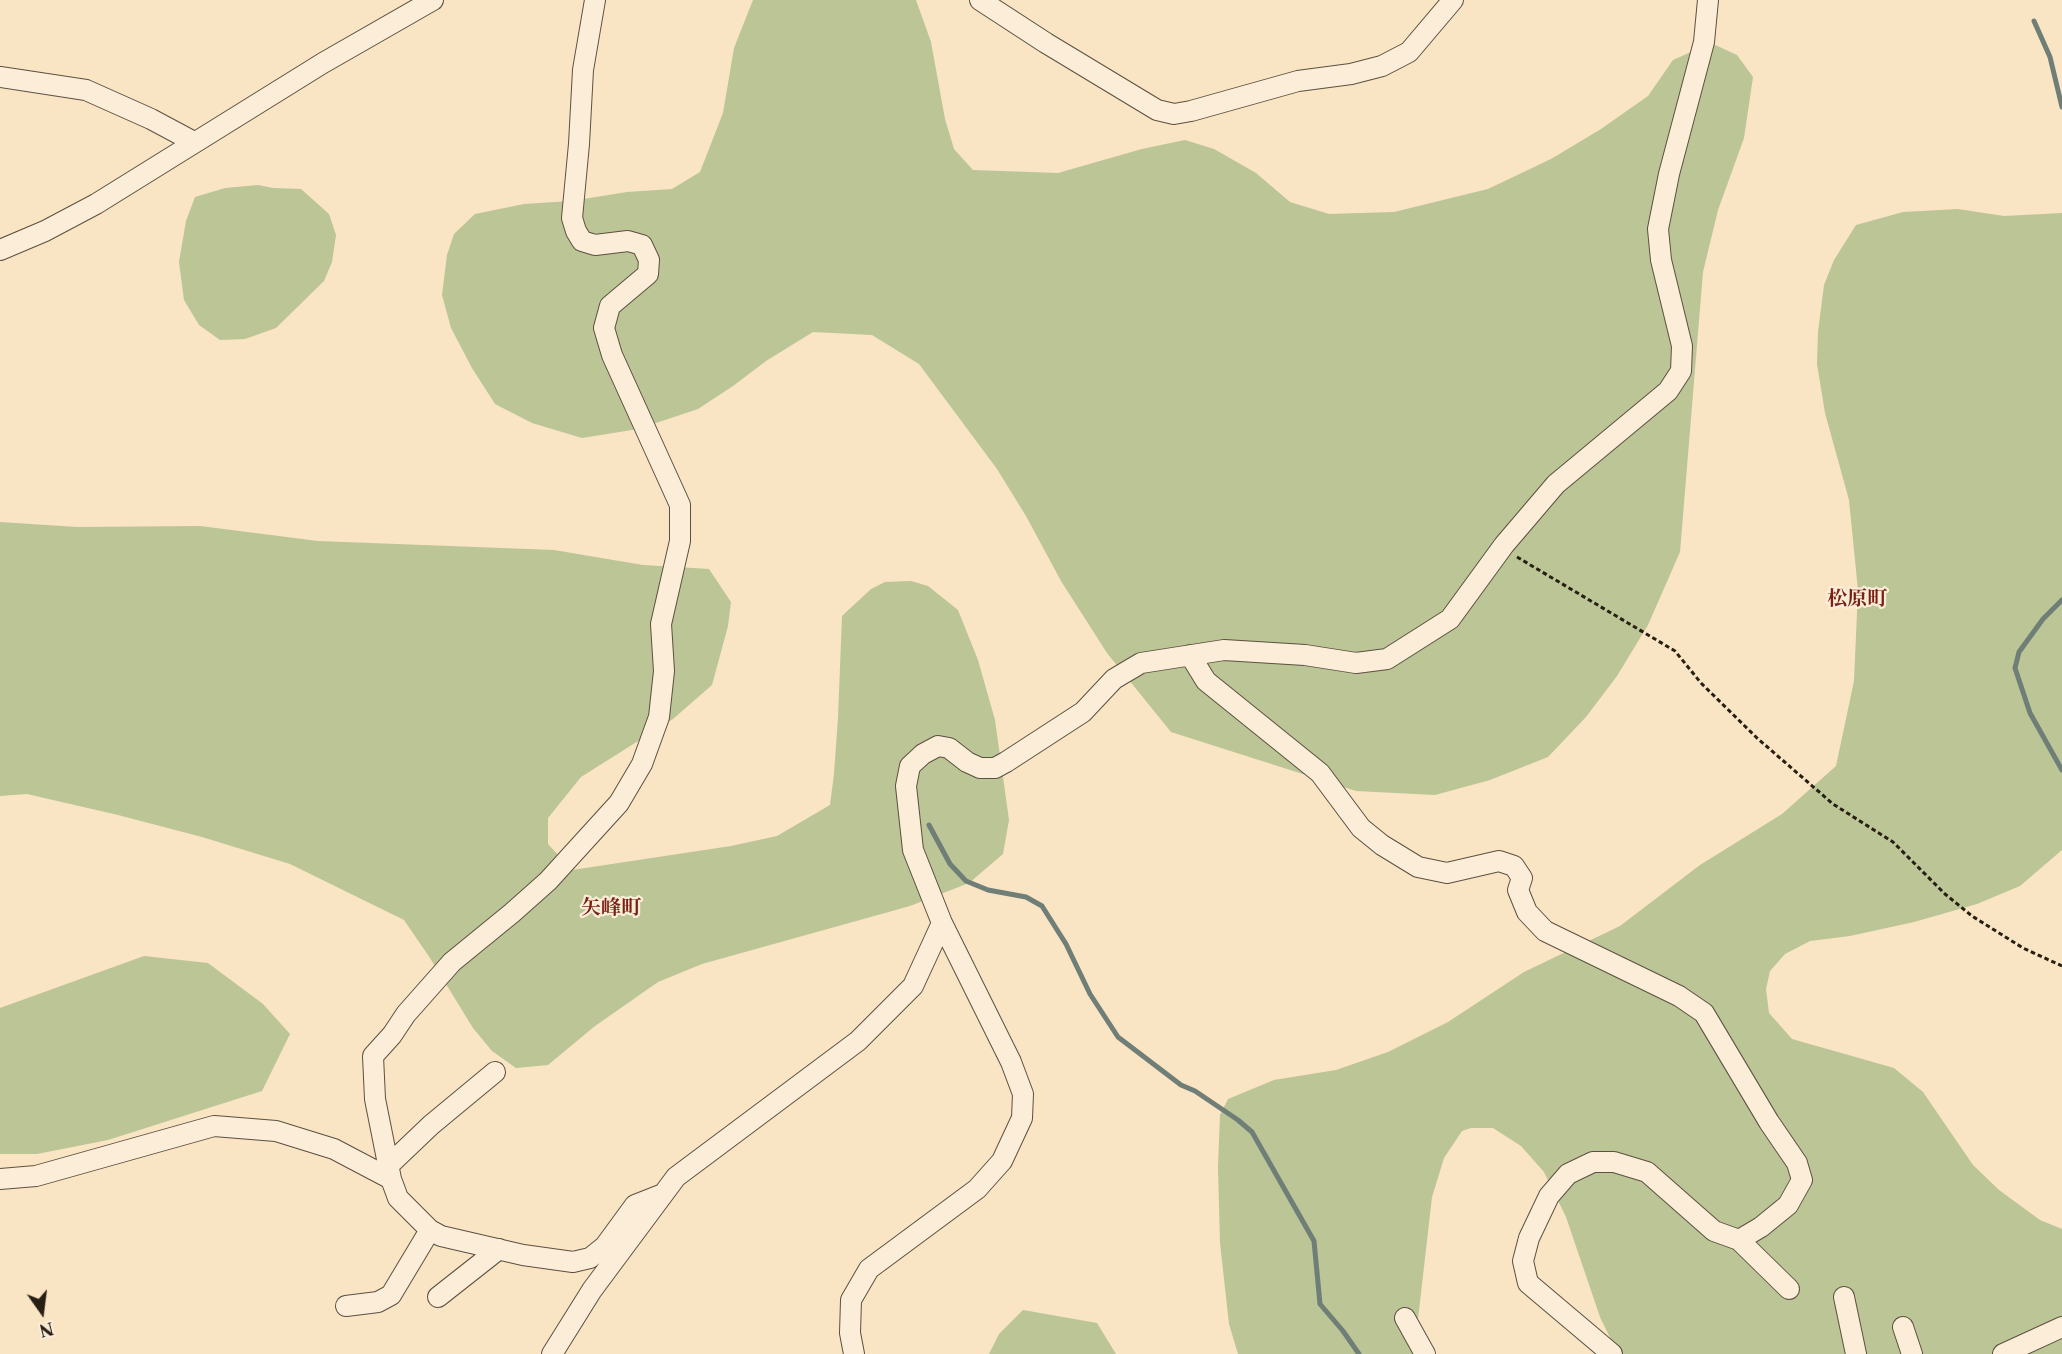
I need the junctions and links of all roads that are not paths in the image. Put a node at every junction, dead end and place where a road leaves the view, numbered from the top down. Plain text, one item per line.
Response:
1 (433, 0) edge
2 (595, 0) edge
3 (980, 0) edge
4 (1453, 0) edge
5 (1708, 0) edge
6 (0, 77) edge
7 (194, 142) junction
8 (0, 250) edge
9 (1190, 655) junction
10 (942, 923) junction
11 (495, 1072) dead end
12 (390, 1173) junction
13 (0, 1179) edge
14 (663, 1194) junction
15 (429, 1230) junction
16 (1739, 1240) junction
17 (499, 1249) junction
18 (1789, 1289) dead end
19 (438, 1297) dead end
20 (1844, 1297) dead end
21 (346, 1306) dead end
22 (1405, 1318) dead end
23 (2062, 1327) edge
24 (1903, 1328) dead end
25 (552, 1354) edge
26 (854, 1354) edge
27 (1425, 1354) edge
28 (1612, 1354) edge
29 (1856, 1354) edge
30 (1912, 1354) edge
31 (2003, 1354) edge

1 - 7 street
2 - 12 street
3 - 4 street
5 - 9 street
6 - 7 street
7 - 8 street
9 - 10 street
9 - 16 street
10 - 14 street
10 - 26 street
11 - 12 street
12 - 13 street
12 - 15 street
14 - 17 street
14 - 25 street
15 - 17 street
15 - 21 street
16 - 18 street
16 - 28 street
17 - 19 street
20 - 29 street
22 - 27 street
23 - 31 street
24 - 30 street

